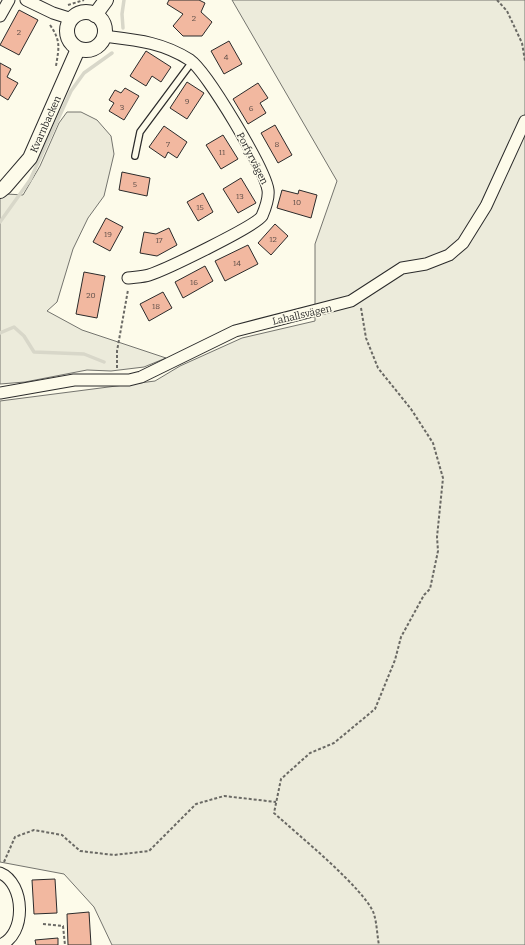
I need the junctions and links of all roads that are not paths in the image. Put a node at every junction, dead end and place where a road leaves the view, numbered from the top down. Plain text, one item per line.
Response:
1 (9, 0) edge
2 (26, 0) edge
3 (106, 0) edge
4 (95, 15) junction
5 (0, 16) edge
6 (72, 19) junction
7 (103, 36) junction
8 (78, 49) junction
9 (192, 62) junction
10 (525, 121) edge
11 (134, 156) dead end
12 (0, 191) edge
13 (128, 278) road end
14 (0, 393) edge
15 (1, 868) edge
16 (5, 944) edge

1 - 5 street
2 - 6 street
3 - 4 street
4 - 6 street
4 - 7 street
6 - 8 street
7 - 8 street
7 - 9 street, Porfyrvägen
8 - 12 street, Kvarnbacken
9 - 11 lane
9 - 13 street, Porfyrvägen
10 - 14 street, Lahallsvägen
15 - 16 street

